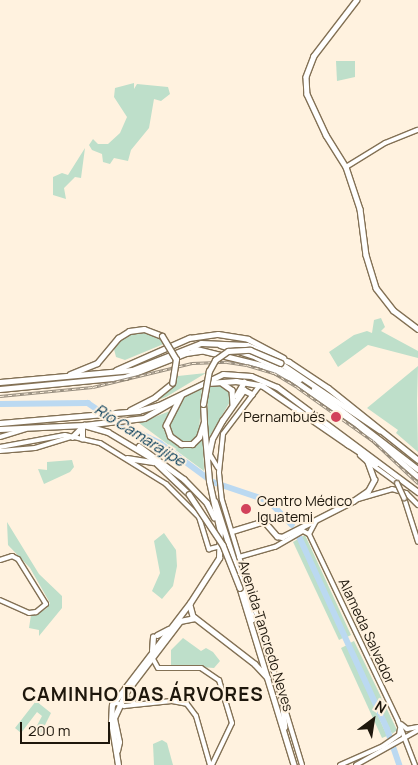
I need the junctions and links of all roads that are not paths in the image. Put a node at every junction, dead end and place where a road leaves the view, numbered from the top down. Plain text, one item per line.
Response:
1 (357, 0) edge
2 (418, 130) edge
3 (346, 167) junction
4 (418, 329) edge
5 (201, 343) junction
6 (177, 351) junction
7 (224, 355) junction
8 (289, 362) junction
9 (105, 374) junction
10 (59, 378) junction
11 (0, 382) edge
12 (216, 382) junction
13 (244, 382) junction
14 (197, 384) junction
15 (260, 385) junction
16 (0, 389) edge
17 (252, 394) junction
18 (181, 395) junction
19 (234, 401) junction
20 (232, 406) junction
21 (125, 412) junction
22 (227, 414) junction
23 (204, 422) junction
24 (3, 423) edge
25 (83, 426) junction
26 (32, 427) junction
27 (226, 428) junction
28 (0, 429) edge
29 (0, 437) edge
30 (72, 437) junction
31 (82, 439) junction
32 (39, 440) junction
33 (394, 440) junction
34 (129, 442) junction
35 (348, 444) junction
36 (43, 446) junction
37 (0, 447) edge
38 (0, 451) edge
39 (209, 453) junction
40 (127, 458) joint
41 (418, 460) edge
42 (138, 461) junction
43 (367, 461) junction
44 (158, 463) junction
45 (218, 468) junction
46 (207, 469) junction
47 (418, 469) edge
48 (394, 477) junction
49 (418, 477) edge
50 (418, 492) edge
51 (212, 494) junction
52 (222, 500) junction
53 (353, 501) junction
54 (418, 505) edge
55 (318, 519) junction
56 (303, 528) junction
57 (232, 531) junction
58 (220, 532) junction
59 (309, 534) junction
60 (228, 536) junction
61 (285, 538) junction
62 (418, 542) edge
63 (220, 546) junction
64 (238, 555) junction
65 (218, 558) junction
66 (0, 560) edge
67 (242, 576) junction
68 (0, 600) edge
69 (190, 603) junction
70 (195, 618) junction
71 (172, 627) junction
72 (162, 638) junction
73 (258, 638) junction
74 (163, 644) junction
75 (152, 651) junction
76 (153, 659) junction
77 (269, 680) junction
78 (122, 695) junction
79 (117, 704) junction
80 (136, 704) junction
81 (283, 706) junction
82 (398, 721) junction
83 (400, 727) junction
84 (417, 730) edge
85 (285, 735) junction
86 (400, 741) junction
87 (118, 765) edge
88 (211, 765) edge
89 (294, 765) edge
90 (302, 765) edge
91 (340, 765) edge
92 (356, 765) edge
93 (414, 765) edge

1 - 3 main road
2 - 3 street
3 - 4 main road
5 - 6 highway
5 - 8 highway
5 - 47 main road
6 - 7 highway
6 - 9 highway
7 - 16 main road
7 - 49 highway
8 - 9 main road
8 - 33 highway
9 - 10 highway
10 - 11 highway
10 - 21 highway, bridge
12 - 13 main road
12 - 14 main road
12 - 19 main road
13 - 15 main road
13 - 19 main road
14 - 18 highway
14 - 48 highway
15 - 17 street
15 - 35 main road
17 - 20 main road
17 - 27 street
18 - 21 highway
18 - 23 highway
18 - 25 main road
19 - 20 main road
20 - 22 main road
21 - 24 highway
22 - 27 street
22 - 39 main road
23 - 33 highway, bridge
23 - 46 main road
25 - 26 main road, Avenida Tancredo Neves
25 - 30 main road
25 - 31 main road
25 - 34 main road, Avenida Tancredo Neves
26 - 28 main road, Avenida Tancredo Neves
26 - 29 street, Avenida Tancredo Neves
27 - 45 street
30 - 31 street
30 - 32 street
30 - 36 street
31 - 40 street
32 - 36 street
32 - 37 street
33 - 41 highway
34 - 44 main road, Avenida Tancredo Neves
34 - 58 main road
35 - 43 main road
35 - 48 highway
36 - 38 street
39 - 45 street
39 - 46 main road
40 - 42 main road
42 - 44 main road
42 - 63 street
43 - 48 street
43 - 53 main road
44 - 73 main road, Avenida Tancredo Neves, bridge
45 - 52 street, Avenida Tancredo Neves
46 - 51 main road
48 - 50 highway
48 - 62 street, bridge
51 - 52 street
51 - 58 main road
51 - 60 main road
52 - 57 street, Avenida Tancredo Neves
53 - 54 street
53 - 55 main road
55 - 56 main road
55 - 59 street
56 - 59 street
56 - 61 main road
57 - 61 main road
57 - 64 street, Avenida Tancredo Neves
58 - 63 main road
59 - 82 street, Alameda Salvador
60 - 65 main road
60 - 67 main road
61 - 64 street
63 - 65 main road
64 - 67 main road
64 - 81 street, Avenida Tancredo Neves
65 - 69 main road
66 - 68 street
67 - 73 main road
69 - 70 main road
69 - 71 main road
70 - 74 main road
70 - 77 main road
71 - 72 main road
71 - 75 main road
72 - 74 main road
72 - 75 main road
73 - 77 main road, Avenida Tancredo Neves
74 - 76 main road
75 - 78 main road
76 - 78 main road
76 - 88 street
77 - 85 main road, Avenida Tancredo Neves
78 - 79 main road
78 - 80 street
79 - 80 street
79 - 87 main road
80 - 88 street
81 - 85 main road
81 - 90 street, Avenida Tancredo Neves
82 - 83 street, Alameda Salvador
82 - 84 street
83 - 86 street, Alameda Salvador
83 - 91 street
84 - 86 street
85 - 89 main road, Avenida Tancredo Neves
86 - 92 street
86 - 93 street, Alameda Salvador

